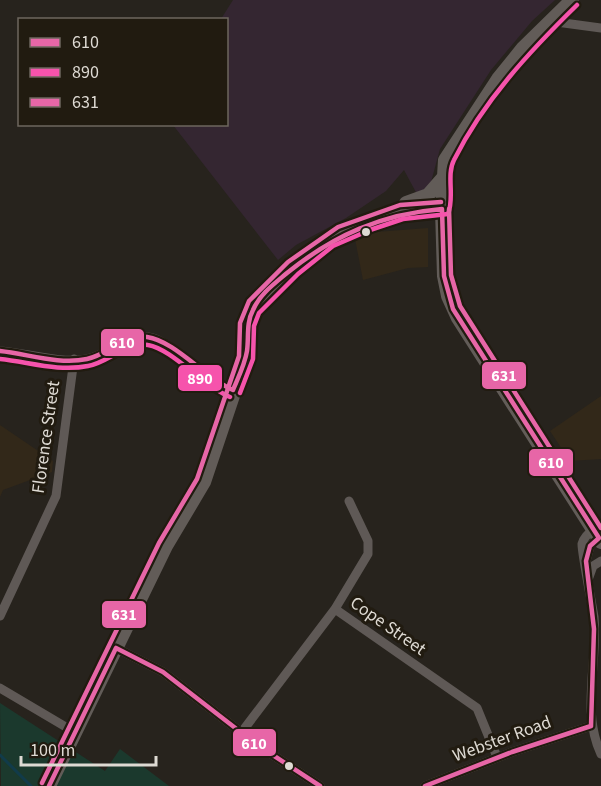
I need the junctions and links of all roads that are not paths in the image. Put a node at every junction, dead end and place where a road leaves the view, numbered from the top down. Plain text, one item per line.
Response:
1 (572, 0) edge
2 (549, 21) junction
3 (601, 28) edge
4 (442, 179) junction
5 (442, 209) junction
6 (402, 212) junction
7 (0, 351) edge
8 (74, 359) junction
9 (233, 390) junction
10 (349, 501) dead end
11 (598, 537) edge
12 (601, 561) edge
13 (588, 577) junction
14 (335, 609) junction
15 (0, 616) edge
16 (116, 648) junction
17 (0, 688) edge
18 (591, 726) junction
19 (76, 733) junction
20 (241, 733) junction
21 (601, 754) edge
22 (497, 758) junction
23 (51, 782) edge
24 (320, 786) edge
25 (425, 786) edge

1 - 2 street
2 - 3 street
2 - 4 street
4 - 5 street
4 - 6 street
5 - 6 street
5 - 11 street
6 - 9 street
7 - 8 street
8 - 9 street
8 - 15 street, Florence Street
9 - 16 street
10 - 14 street
11 - 13 street
12 - 13 street
13 - 18 street
14 - 20 street, Cope Street
14 - 22 street, Cope Street
16 - 19 street
16 - 20 street
17 - 19 street
18 - 21 street
18 - 22 street, Webster Road
19 - 23 street
20 - 24 street
22 - 25 street, Webster Road

